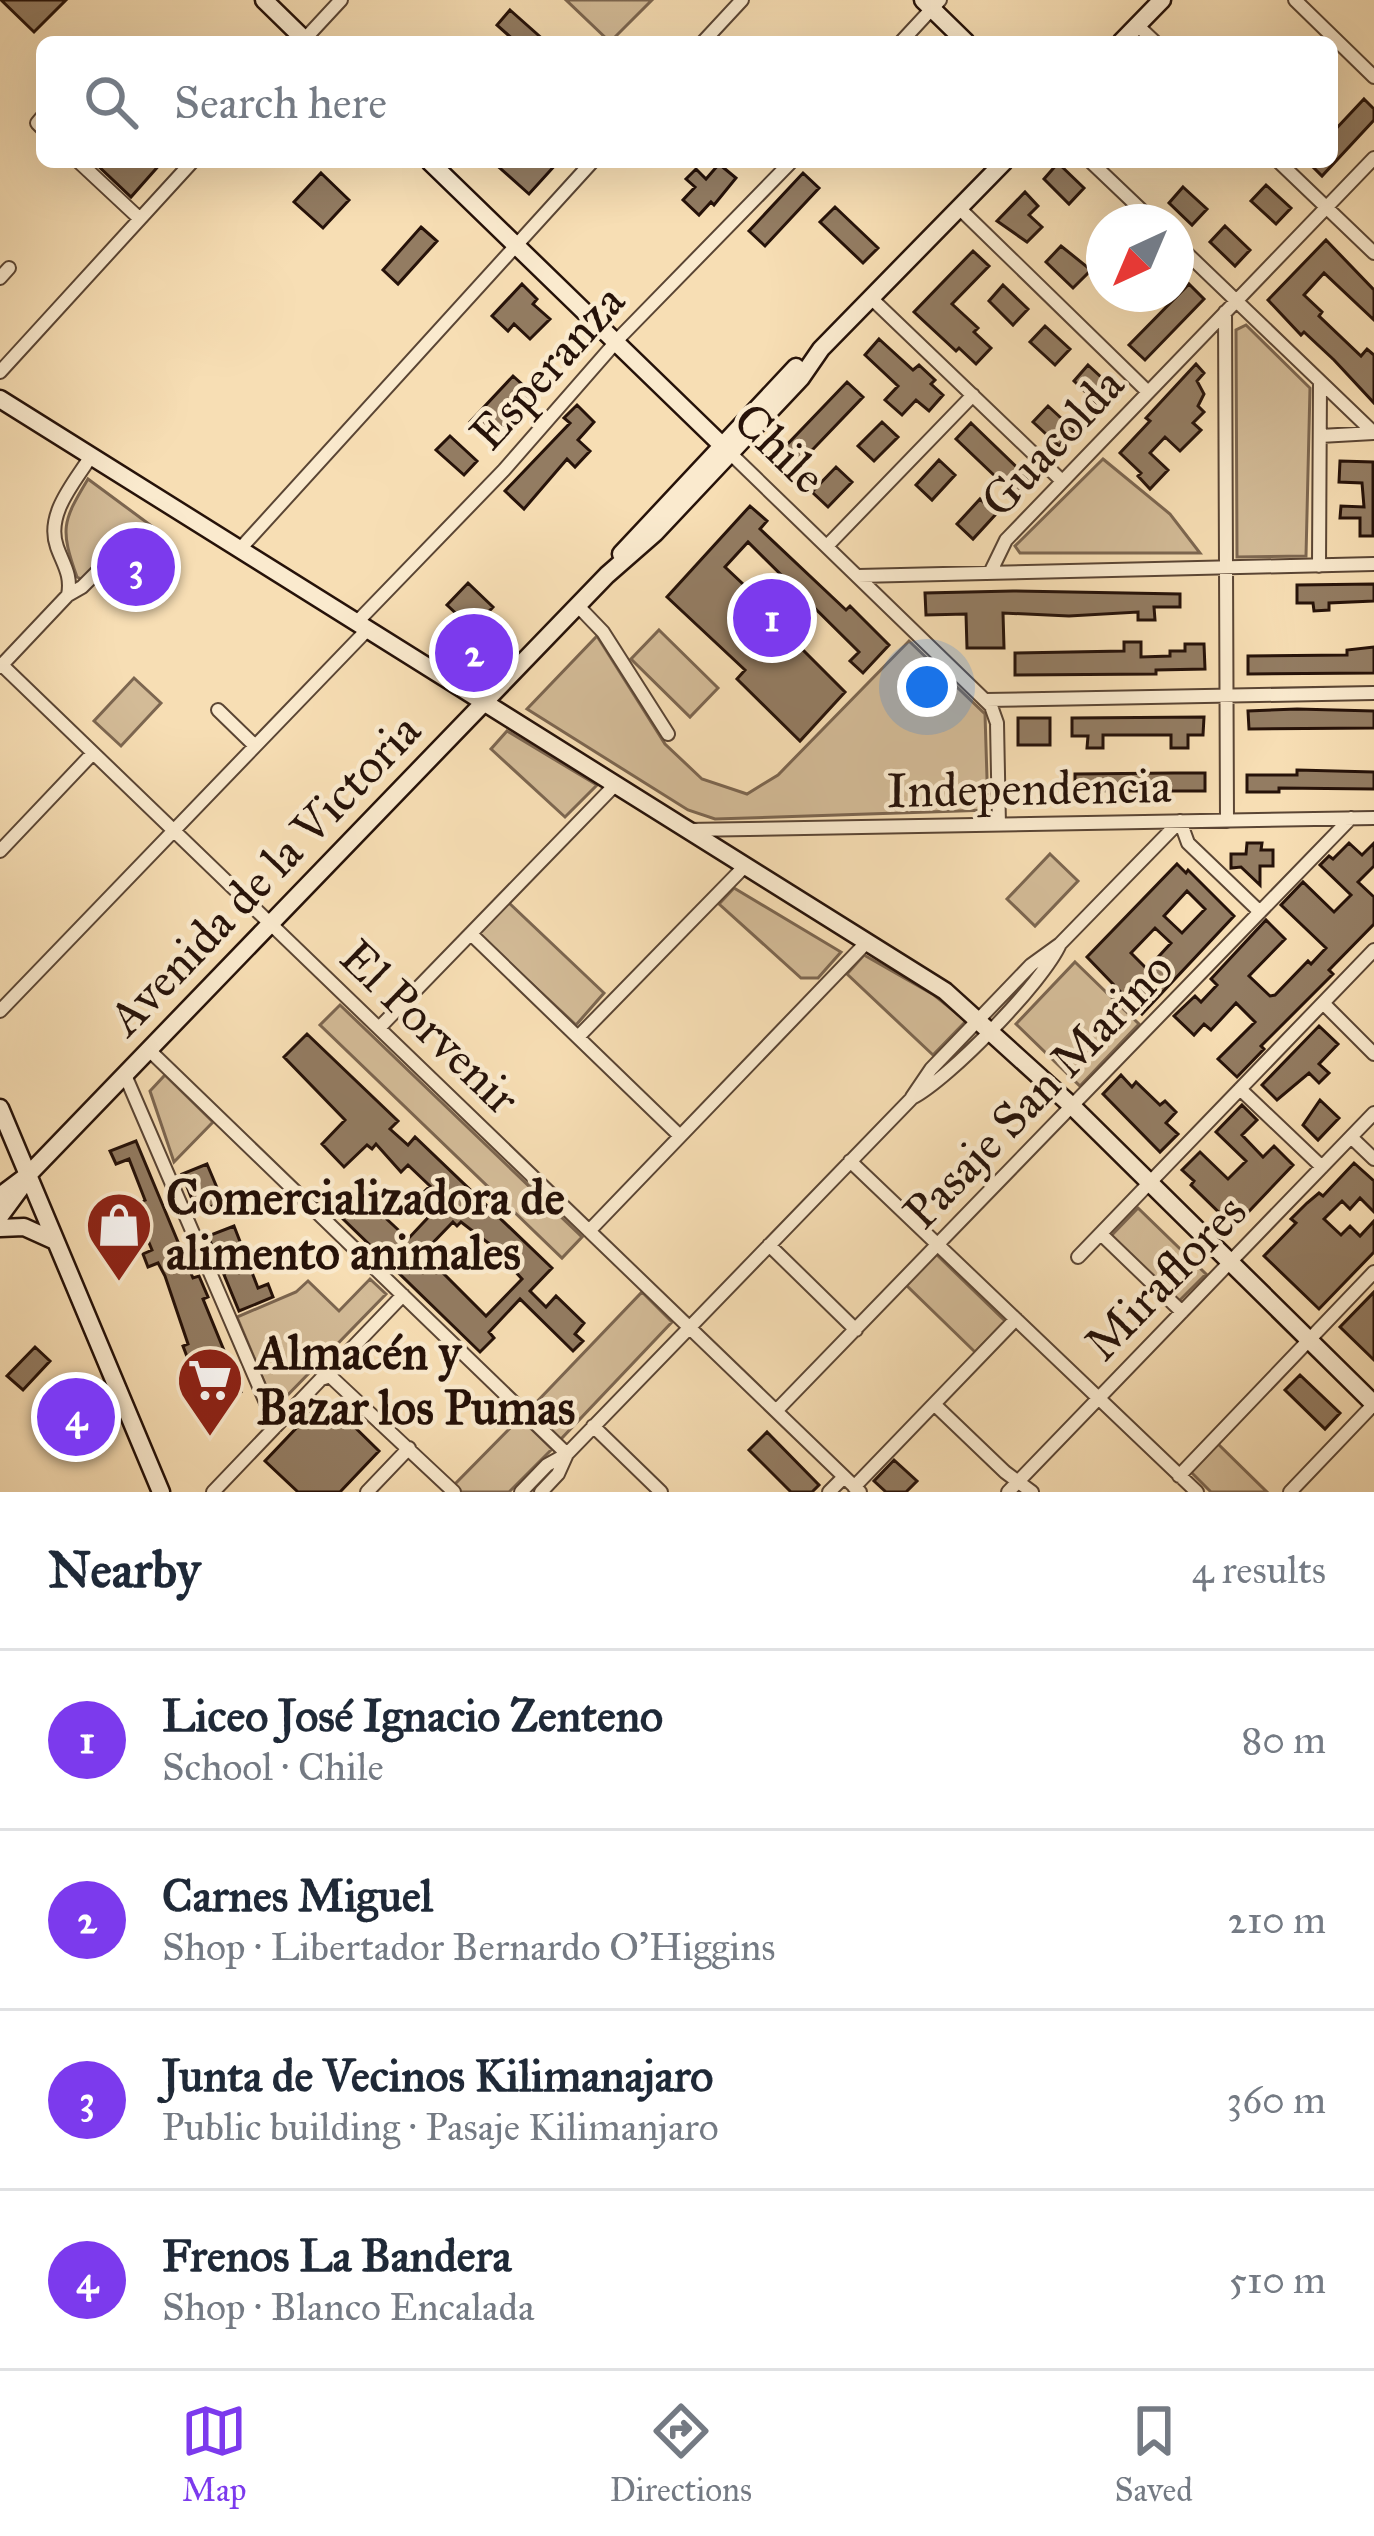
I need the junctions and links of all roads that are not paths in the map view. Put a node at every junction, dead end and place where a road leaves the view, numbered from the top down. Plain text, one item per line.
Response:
1 (264, 0) edge
2 (341, 0) edge
3 (742, 0) edge
4 (1162, 0) edge
5 (1294, 0) edge
6 (932, 3) edge
7 (1137, 26) junction
8 (300, 36) edge
9 (309, 36) edge
10 (709, 36) edge
11 (906, 36) edge
12 (961, 36) edge
13 (1127, 36) edge
14 (1148, 36) edge
15 (1331, 36) edge
16 (1338, 42) edge
17 (1374, 77) edge
18 (1374, 158) edge
19 (86, 168) edge
20 (186, 168) edge
21 (436, 168) edge
22 (586, 168) edge
23 (785, 168) edge
24 (998, 168) edge
25 (1097, 168) edge
26 (1285, 168) edge
27 (1135, 204) edge
28 (1326, 207) junction
29 (959, 208) junction
30 (140, 218) junction
31 (514, 245) junction
32 (1374, 254) edge
33 (1194, 260) edge
34 (871, 298) junction
35 (1236, 300) junction
36 (1225, 312) junction
37 (615, 343) junction
38 (0, 371) edge
39 (1320, 384) junction
40 (1148, 392) junction
41 (973, 395) junction
42 (0, 399) edge
43 (1374, 433) edge
44 (1320, 436) junction
45 (726, 449) junction
46 (91, 456) junction
47 (1062, 482) junction
48 (827, 546) junction
49 (240, 549) junction
50 (109, 560) dead end
51 (1374, 565) edge
52 (1319, 566) junction
53 (1226, 568) junction
54 (990, 573) junction
55 (858, 576) junction
56 (68, 595) junction
57 (578, 605) junction
58 (363, 625) junction
59 (1, 666) edge
60 (1374, 693) edge
61 (1226, 695) junction
62 (986, 700) junction
63 (483, 702) junction
64 (218, 710) dead end
65 (668, 734) dead end
66 (255, 746) junction
67 (93, 753) junction
68 (614, 786) junction
69 (1351, 818) junction
70 (1374, 818) edge
71 (1227, 820) junction
72 (1180, 821) junction
73 (999, 825) junction
74 (174, 830) junction
75 (686, 830) junction
76 (0, 850) edge
77 (744, 867) junction
78 (1260, 911) junction
79 (270, 924) junction
80 (471, 934) junction
81 (866, 943) junction
82 (1374, 950) edge
83 (1322, 1003) junction
84 (0, 1011) edge
85 (984, 1023) junction
86 (379, 1028) junction
87 (578, 1037) junction
88 (149, 1049) junction
89 (1374, 1054) edge
90 (124, 1075) junction
91 (1240, 1089) junction
92 (1072, 1106) junction
93 (0, 1108) edge
94 (1374, 1113) edge
95 (680, 1136) junction
96 (1351, 1137) junction
97 (1374, 1159) edge
98 (850, 1161) junction
99 (1322, 1167) junction
100 (28, 1175) junction
101 (1150, 1183) junction
102 (0, 1196) edge
103 (0, 1216) edge
104 (0, 1228) edge
105 (589, 1231) junction
106 (1101, 1234) junction
107 (55, 1240) junction
108 (769, 1245) junction
109 (938, 1245) junction
110 (1078, 1257) dead end
111 (1231, 1261) junction
112 (1374, 1272) edge
113 (403, 1295) junction
114 (1182, 1312) junction
115 (1016, 1319) junction
116 (689, 1327) junction
117 (856, 1330) junction
118 (1309, 1340) junction
119 (330, 1376) junction
120 (1099, 1398) junction
121 (934, 1404) junction
122 (1374, 1404) edge
123 (776, 1412) junction
124 (276, 1426) junction
125 (593, 1426) junction
126 (409, 1448) junction
127 (567, 1454) junction
128 (1180, 1476) junction
129 (853, 1485) edge
130 (1013, 1487) edge
131 (161, 1492) edge
132 (213, 1492) edge
133 (367, 1492) edge
134 (454, 1492) edge
135 (521, 1492) edge
136 (541, 1492) edge
137 (661, 1492) edge
138 (829, 1492) edge
139 (1033, 1492) edge
140 (1197, 1492) edge
141 (1290, 1492) edge

1 - 8 street
2 - 9 street
3 - 10 street
4 - 7 street
5 - 15 street
6 - 11 street
6 - 12 street
7 - 13 street
7 - 14 street
16 - 17 street
18 - 28 street, Guacolda
19 - 30 street
20 - 30 street
21 - 31 street, Chile
22 - 31 street
23 - 37 street, Esperanza
24 - 29 street, Avenida de la Victoria
25 - 27 street
26 - 28 street
28 - 32 street
28 - 35 street, Guacolda
29 - 34 street, Avenida de la Victoria
29 - 40 street
30 - 38 street
31 - 37 street, Chile
31 - 49 street
33 - 35 street
34 - 41 street
34 - 45 street, Avenida de la Victoria
35 - 36 street, Guacolda
35 - 39 street
36 - 40 street, Guacolda
36 - 53 street
37 - 45 street, Chile
37 - 58 street, Esperanza
39 - 43 street
39 - 44 street
40 - 47 street, Guacolda
41 - 47 street
41 - 48 street
42 - 46 street
43 - 44 street
44 - 52 street
45 - 48 street, Chile
45 - 57 street, Avenida de la Victoria
46 - 49 street
46 - 56 street
47 - 54 street, Guacolda
48 - 55 street, Chile
49 - 58 street
50 - 56 street
51 - 52 street
52 - 53 street
53 - 54 street
53 - 61 street
54 - 55 street
55 - 62 street, Chile
56 - 59 street
57 - 63 street, Avenida de la Victoria
57 - 65 street
58 - 63 street
58 - 66 street, Esperanza
59 - 67 street, El Porvenir
60 - 61 street
61 - 62 street
61 - 71 street
62 - 73 street
63 - 68 street
63 - 79 street, Avenida de la Victoria
64 - 66 street
66 - 74 street, Esperanza
67 - 74 street, El Porvenir
67 - 76 street
68 - 75 street
68 - 80 street
69 - 70 street, Independencia
69 - 71 street, Independencia
69 - 78 street, Pasaje San Marino
71 - 72 street, Independencia
72 - 73 street, Independencia
72 - 78 street
72 - 85 street
73 - 75 street, Independencia
74 - 79 street, El Porvenir
74 - 84 street, Esperanza
75 - 77 street
77 - 81 street
77 - 87 street
78 - 92 street, Pasaje San Marino
79 - 86 street, El Porvenir
79 - 88 street, Avenida de la Victoria
80 - 86 street
80 - 87 street
81 - 85 street
81 - 95 street
82 - 83 street
83 - 89 street
83 - 91 street
85 - 92 street
85 - 98 street
86 - 105 street, El Porvenir
87 - 95 street
88 - 90 street, Avenida de la Victoria
88 - 113 street
90 - 100 street, Avenida de la Victoria
90 - 124 street
91 - 99 street
91 - 101 street
92 - 101 street
92 - 109 street, Pasaje San Marino
93 - 100 street
94 - 96 street, Miraflores
95 - 105 street
96 - 97 street
96 - 99 street, Miraflores
98 - 108 street
98 - 109 street
99 - 111 street, Miraflores
100 - 102 street, Avenida de la Victoria
100 - 103 street, Avenida de la Victoria
100 - 107 street
101 - 106 street
101 - 111 street
104 - 107 street
105 - 116 street, El Porvenir
106 - 110 street
106 - 114 street
107 - 131 street
108 - 116 street
108 - 117 street
109 - 115 street
109 - 117 street, Pasaje San Marino
111 - 114 street, Miraflores
111 - 118 street
112 - 118 street
113 - 119 street
113 - 127 street
114 - 120 street, Miraflores
115 - 120 street
115 - 121 street
116 - 123 street, El Porvenir
116 - 125 street
117 - 123 street, Pasaje San Marino
118 - 122 street
118 - 128 street
119 - 124 street
119 - 126 street
120 - 128 street
120 - 130 street, Miraflores
121 - 129 street
121 - 130 street
122 - 141 street
123 - 129 street, El Porvenir
124 - 132 street
125 - 127 street
125 - 137 street
126 - 133 street
126 - 134 street
127 - 135 street
127 - 136 street
128 - 140 street
129 - 138 street
130 - 139 street

